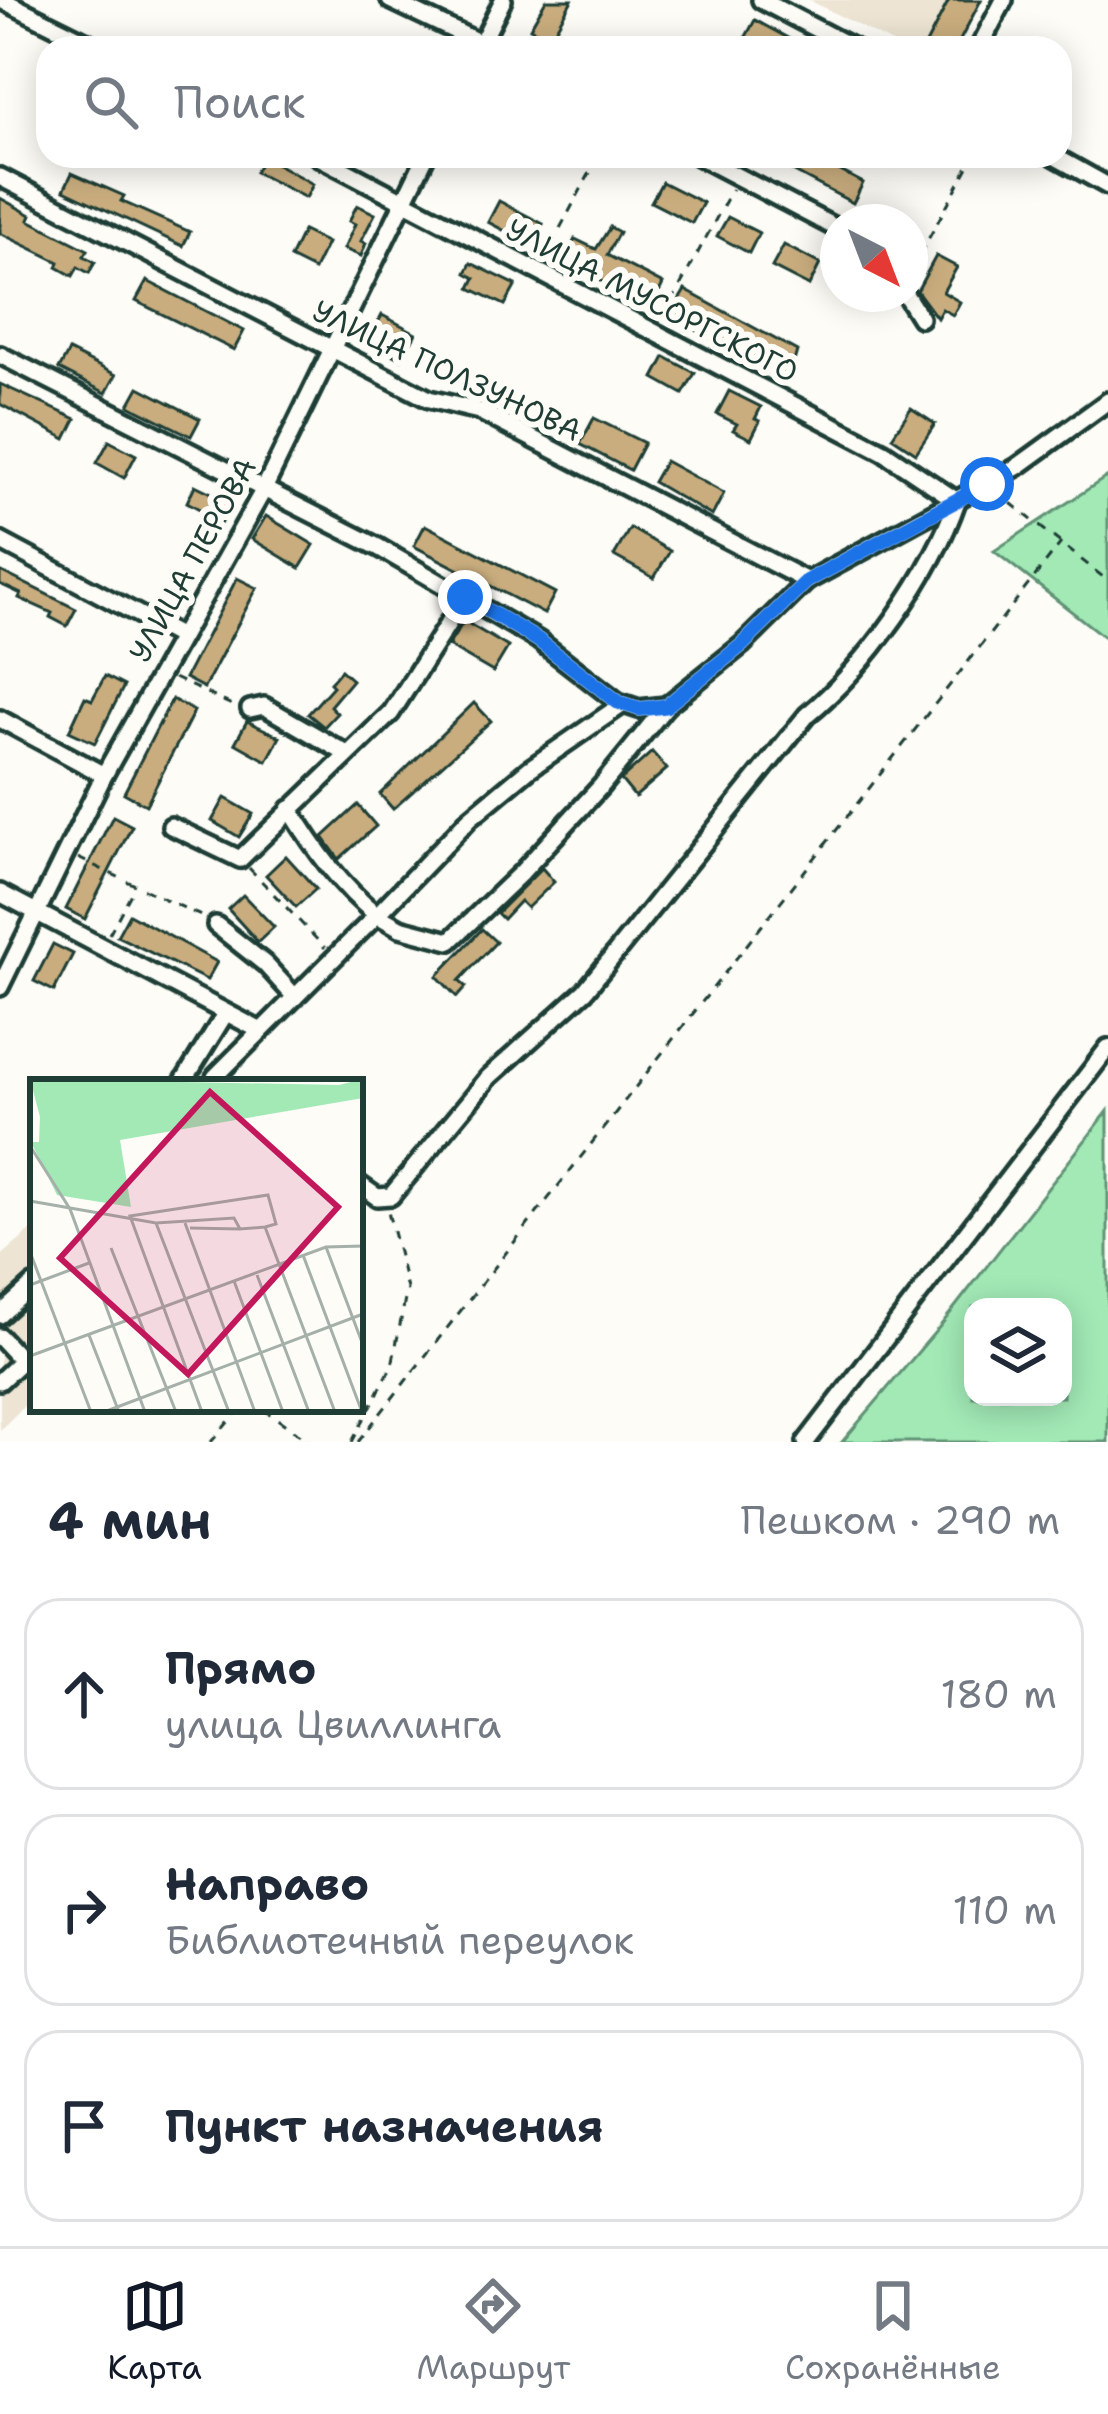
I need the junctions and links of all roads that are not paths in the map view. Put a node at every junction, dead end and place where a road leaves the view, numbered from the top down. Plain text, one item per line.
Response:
1 (2, 0) edge
2 (390, 0) edge
3 (503, 0) edge
4 (761, 0) edge
5 (1004, 0) edge
6 (75, 36) edge
7 (464, 36) edge
8 (488, 36) edge
9 (830, 36) edge
10 (986, 36) edge
11 (1072, 166) edge
12 (341, 168) edge
13 (420, 168) edge
14 (722, 168) edge
15 (0, 177) edge
16 (1108, 186) edge
17 (405, 200) junction
18 (820, 219) edge
19 (916, 312) edge
20 (920, 318) dead end
21 (334, 349) junction
22 (0, 355) edge
23 (1108, 401) edge
24 (264, 489) junction
25 (957, 501) junction
26 (0, 541) edge
27 (807, 581) junction
28 (465, 597) junction
29 (181, 638) junction
30 (623, 704) junction
31 (666, 706) junction
32 (250, 709) road end
33 (0, 719) edge
34 (347, 754) junction
35 (104, 775) junction
36 (290, 809) junction
37 (171, 826) dead end
38 (0, 893) edge
39 (37, 911) junction
40 (377, 916) junction
41 (217, 925) road end
42 (0, 987) edge
43 (295, 998) junction
44 (225, 1014) junction
45 (261, 1031) junction
46 (1108, 1048) edge
47 (200, 1054) junction
48 (185, 1079) edge
49 (217, 1079) edge
50 (363, 1187) edge
51 (30, 1288) edge
52 (0, 1315) edge
53 (0, 1337) edge
54 (28, 1356) edge
55 (0, 1382) edge
56 (806, 1442) edge

1 - 6 street
2 - 7 street
3 - 8 street
4 - 9 street
5 - 10 street
11 - 16 street
12 - 17 street, УЛИЦА МУСОРГСКОГО
13 - 17 street, УЛИЦА ПЕРОВА
14 - 18 street
15 - 21 street, УЛИЦА ПОЛЗУНОВА
17 - 21 street, УЛИЦА ПЕРОВА
17 - 25 street, УЛИЦА МУСОРГСКОГО
19 - 20 street
21 - 24 street, УЛИЦА ПЕРОВА
21 - 27 street, УЛИЦА ПОЛЗУНОВА
22 - 24 street
23 - 25 street
24 - 28 street
24 - 29 street, УЛИЦА ПЕРОВА
25 - 27 street
25 - 50 street
26 - 29 street
27 - 31 street
28 - 30 street
28 - 34 street
29 - 35 street, УЛИЦА ПЕРОВА
30 - 31 street
30 - 40 street
31 - 40 street
32 - 34 street
33 - 35 street
34 - 36 street
35 - 39 street, УЛИЦА ПЕРОВА
36 - 37 street
36 - 40 street
38 - 39 street
39 - 42 street, УЛИЦА ПЕРОВА
39 - 44 street
40 - 43 street
41 - 43 street
43 - 45 street
44 - 45 street
44 - 47 street
45 - 49 street
46 - 56 street
47 - 48 street
47 - 49 street
51 - 52 street
53 - 54 street
54 - 55 street

